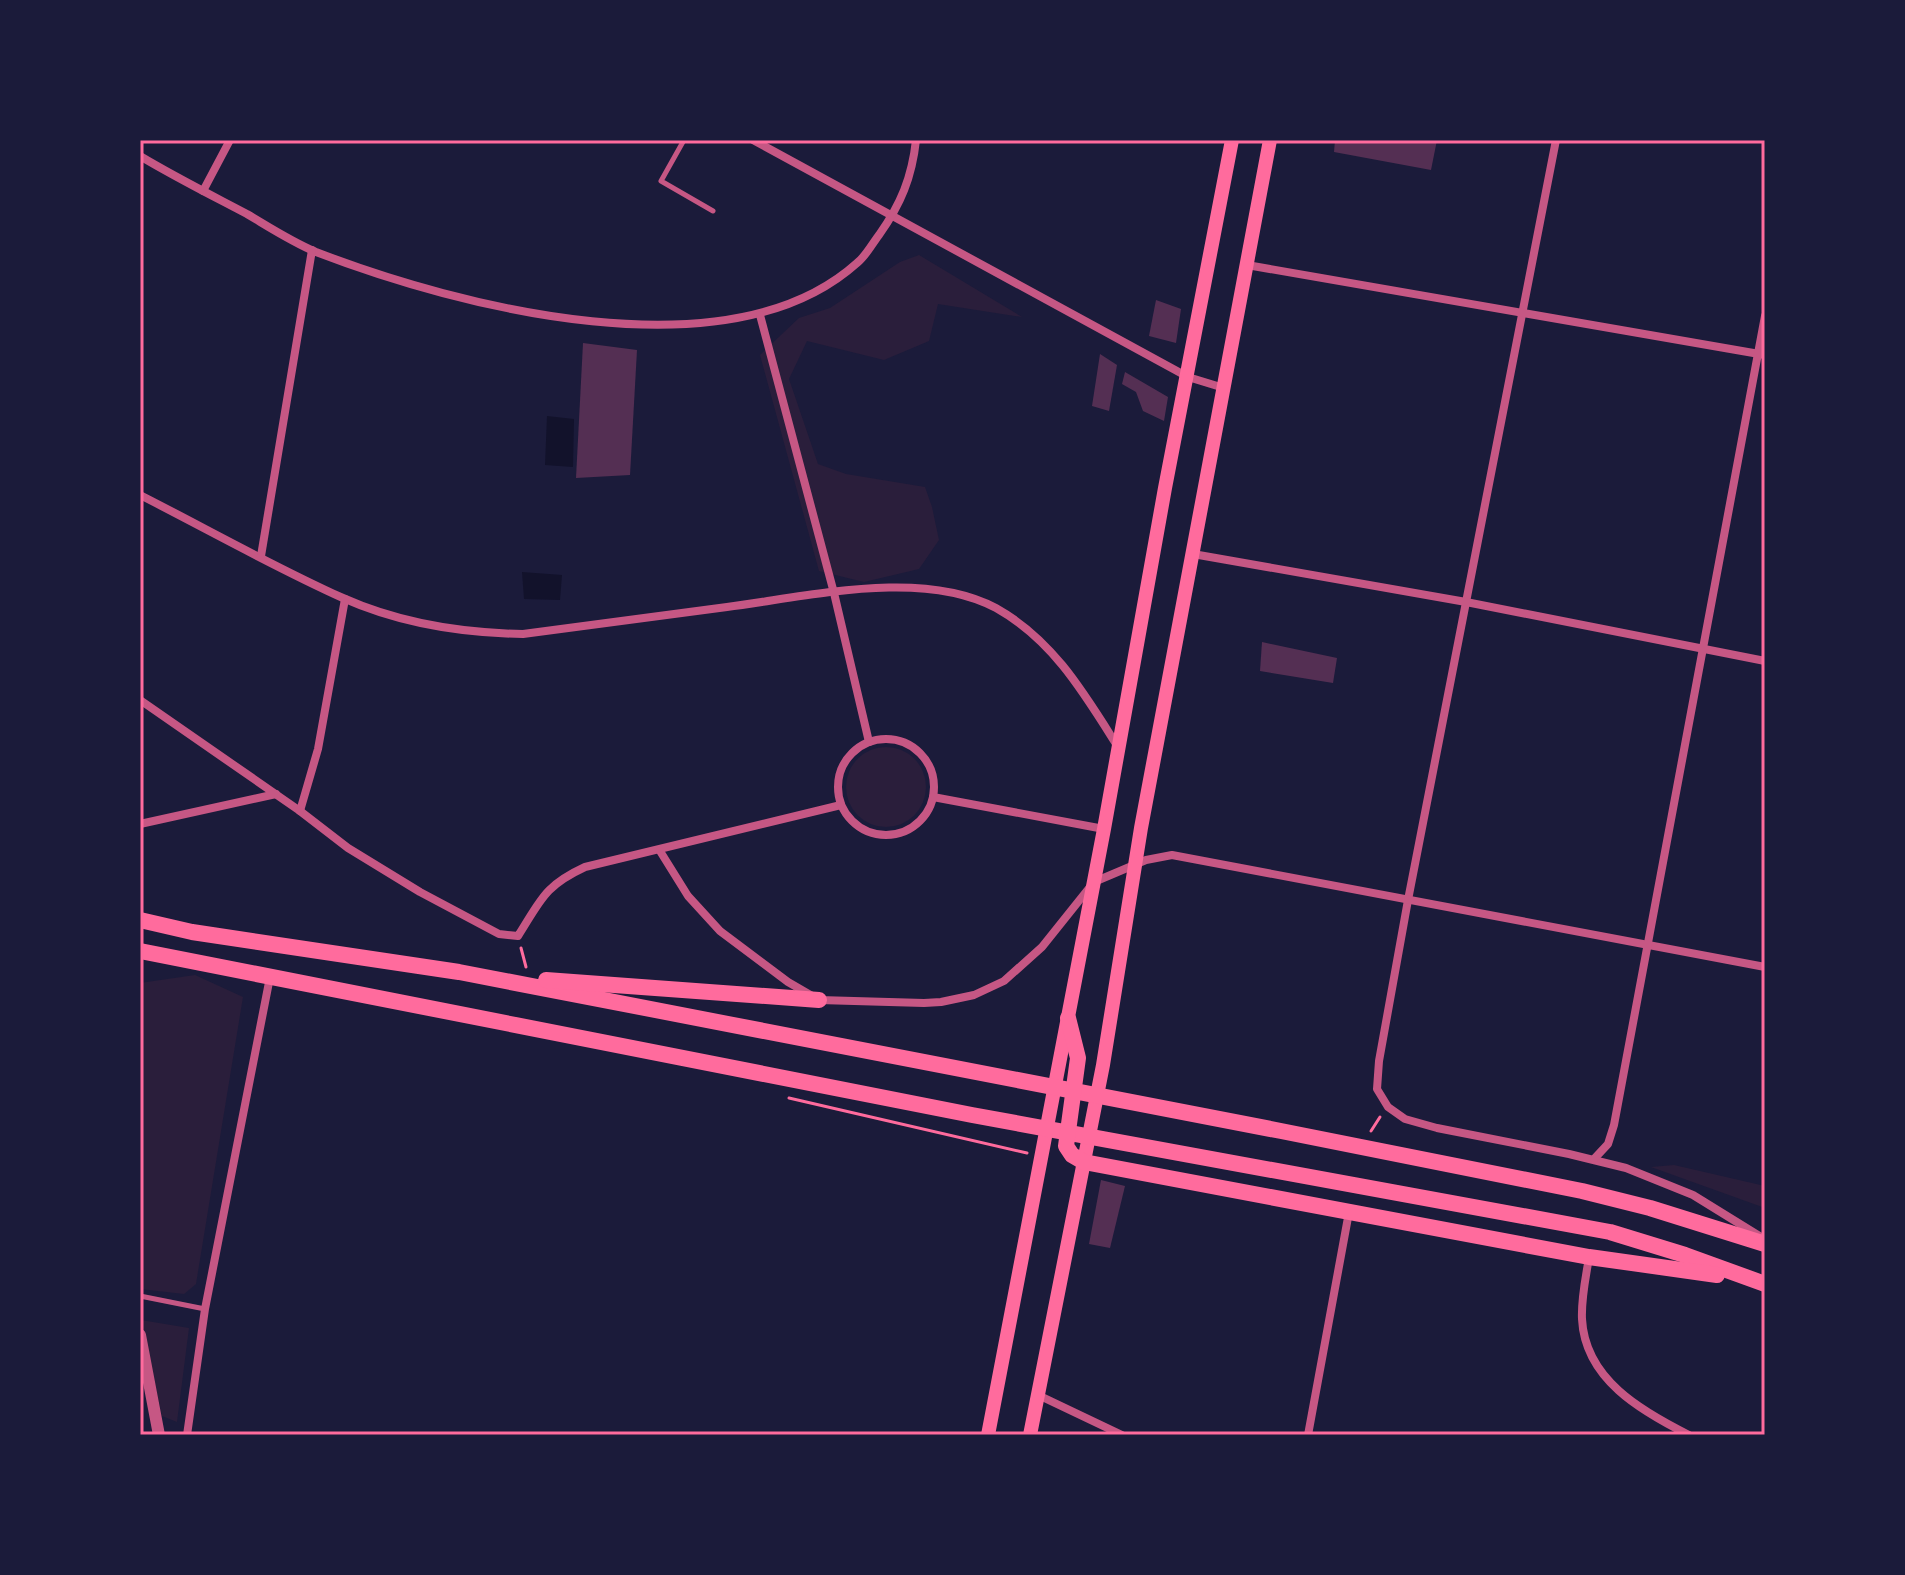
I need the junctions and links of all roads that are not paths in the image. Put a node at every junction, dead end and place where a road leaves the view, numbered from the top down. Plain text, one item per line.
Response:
1 (230, 140) edge
2 (684, 140) edge
3 (753, 140) edge
4 (916, 140) edge
5 (1232, 140) edge
6 (1270, 140) edge
7 (1556, 140) edge
8 (140, 156) edge
9 (203, 191) junction
10 (713, 211) dead end
11 (893, 216) junction
12 (312, 250) junction
13 (1247, 265) junction
14 (1522, 312) junction
15 (760, 315) junction
16 (1765, 316) edge
17 (1762, 354) edge
18 (1188, 377) junction
19 (1224, 388) junction
20 (140, 495) edge
21 (1193, 554) junction
22 (261, 556) junction
23 (834, 593) junction
24 (345, 599) junction
25 (1466, 602) junction
26 (1703, 649) junction
27 (1765, 661) edge
28 (140, 700) edge
29 (869, 742) junction
30 (1119, 749) junction
31 (276, 794) junction
32 (933, 797) junction
33 (841, 805) junction
34 (300, 811) junction
35 (140, 824) edge
36 (1104, 829) junction
37 (660, 851) junction
38 (1135, 864) junction
39 (1094, 882) junction
40 (1408, 900) junction
41 (140, 920) edge
42 (1648, 946) junction
43 (140, 951) edge
44 (1765, 967) edge
45 (459, 972) junction
46 (270, 976) junction
47 (819, 1000) junction
48 (1068, 1018) junction
49 (1085, 1155) junction
50 (1594, 1159) junction
51 (1349, 1212) junction
52 (1765, 1242) edge
53 (1589, 1257) junction
54 (1760, 1282) edge
55 (140, 1296) edge
56 (205, 1309) junction
57 (140, 1335) edge
58 (1038, 1395) junction
59 (159, 1435) edge
60 (187, 1435) edge
61 (988, 1435) edge
62 (1030, 1435) edge
63 (1122, 1435) edge
64 (1308, 1435) edge
65 (1689, 1435) edge

1 - 9 street
2 - 10 lane
3 - 11 street
4 - 11 street
5 - 18 main road
6 - 13 main road
7 - 14 street
8 - 9 street
9 - 12 street
11 - 15 street
11 - 18 street
12 - 15 street
12 - 22 street
13 - 14 street
13 - 19 main road
14 - 17 street
14 - 25 street
15 - 23 street
16 - 17 street
17 - 26 street
18 - 19 street
18 - 30 main road
19 - 21 main road
20 - 22 street
21 - 25 street
21 - 38 main road
22 - 24 street
23 - 24 street
23 - 29 street
23 - 30 street
24 - 34 street
25 - 26 street
25 - 40 street
26 - 27 street
26 - 42 street
28 - 31 street
29 - 32 street
29 - 33 street
30 - 36 main road
31 - 34 street
31 - 35 street
32 - 33 street
32 - 36 street
33 - 37 street
34 - 37 street
36 - 39 main road
37 - 47 street
38 - 39 street
38 - 40 street
38 - 49 main road
39 - 47 street
39 - 48 main road
40 - 42 street
40 - 50 street
41 - 45 highway
42 - 44 street
42 - 50 street
43 - 46 highway
45 - 47 highway
45 - 52 highway
46 - 54 highway
46 - 56 street
48 - 49 highway
48 - 61 main road
49 - 51 highway
49 - 58 main road
50 - 52 street
51 - 53 highway
51 - 64 street
53 - 54 highway
53 - 65 street
55 - 56 lane
56 - 60 street
57 - 59 street
58 - 62 main road
58 - 63 street

